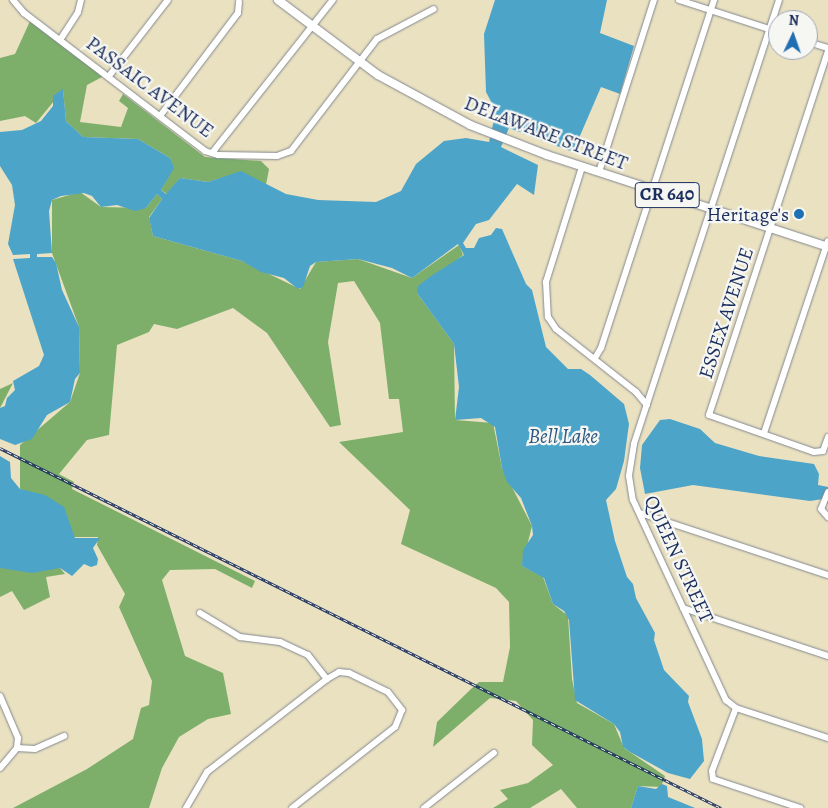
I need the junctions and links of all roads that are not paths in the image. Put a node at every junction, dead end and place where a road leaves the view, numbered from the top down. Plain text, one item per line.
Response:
1 (13, 0) edge
2 (81, 0) edge
3 (168, 0) edge
4 (278, 0) edge
5 (333, 0) edge
6 (654, 0) edge
7 (679, 0) edge
8 (714, 0) edge
9 (239, 2) dead end
10 (434, 9) dead end
11 (711, 10) junction
12 (311, 25) junction
13 (768, 29) edge
14 (768, 36) edge
15 (60, 40) junction
16 (828, 49) edge
17 (358, 61) junction
18 (109, 76) junction
19 (160, 116) junction
20 (212, 153) junction
21 (582, 167) junction
22 (599, 172) junction
23 (652, 190) junction
24 (711, 209) junction
25 (771, 228) junction
26 (827, 244) edge
27 (595, 358) junction
28 (647, 405) junction
29 (764, 433) junction
30 (828, 437) edge
31 (828, 492) edge
32 (640, 513) junction
33 (828, 517) edge
34 (828, 576) edge
35 (683, 608) junction
36 (200, 613) dead end
37 (828, 656) edge
38 (327, 679) junction
39 (0, 696) edge
40 (736, 708) junction
41 (64, 736) dead end
42 (828, 738) edge
43 (17, 748) junction
44 (494, 754) dead end
45 (0, 768) edge
46 (186, 808) edge
47 (292, 808) edge
48 (424, 808) edge
49 (800, 808) edge

1 - 15 street, PASSAIC AVENUE
2 - 15 street
3 - 18 street
4 - 12 main road, DELAWARE STREET / CR 640
5 - 12 street, PASSAIC AVENUE
6 - 22 street
7 - 11 street
8 - 11 street
9 - 19 street
10 - 17 street
11 - 13 street
11 - 23 street
12 - 17 main road, DELAWARE STREET / CR 640
12 - 20 street, PASSAIC AVENUE
14 - 24 street, QUEEN STREET
15 - 18 street, PASSAIC AVENUE
16 - 25 street, ESSEX AVENUE
17 - 20 street
17 - 21 main road, DELAWARE STREET / CR 640
18 - 19 street, PASSAIC AVENUE
19 - 20 street, PASSAIC AVENUE
21 - 22 main road, DELAWARE STREET / CR 640
21 - 27 street
22 - 23 main road, DELAWARE STREET / CR 640
23 - 24 main road, DELAWARE STREET / CR 640
23 - 27 street
24 - 25 main road, DELAWARE STREET / CR 640
24 - 28 street, QUEEN STREET
25 - 26 main road, DELAWARE STREET / CR 640
25 - 29 street, ESSEX AVENUE
26 - 29 street
27 - 28 street
28 - 32 street, QUEEN STREET
29 - 30 street
31 - 33 street
32 - 34 street
32 - 35 street, QUEEN STREET
35 - 37 street
35 - 40 street, QUEEN STREET
36 - 38 street
38 - 46 street
38 - 47 street
39 - 43 street
40 - 42 street
40 - 49 street
41 - 43 street
43 - 45 street
44 - 48 street

